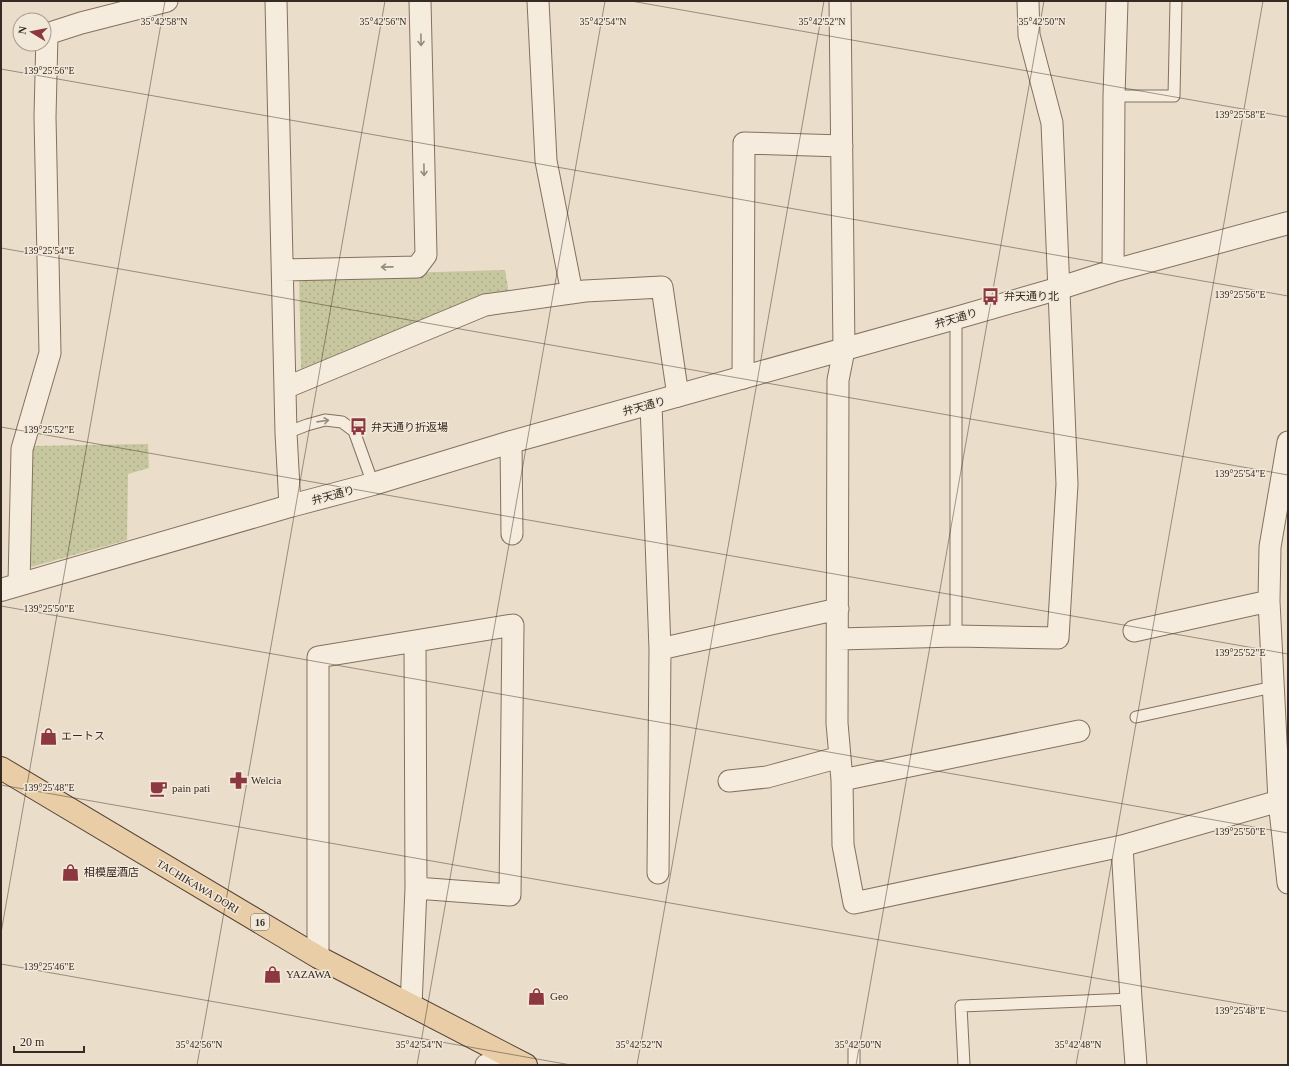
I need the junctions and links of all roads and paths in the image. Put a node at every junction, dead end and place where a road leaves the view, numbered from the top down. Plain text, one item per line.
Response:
1 (167, 1) edge
2 (276, 1) edge
3 (420, 1) edge
4 (538, 1) edge
5 (840, 1) edge
6 (1028, 1) edge
7 (1117, 1) edge
8 (1176, 1) edge
9 (1114, 96) junction
10 (842, 146) junction
11 (1288, 224) edge
12 (282, 270) junction
13 (1113, 271) junction
14 (1060, 288) junction
15 (572, 293) junction
16 (956, 318) junction
17 (844, 350) junction
18 (743, 378) junction
19 (285, 388) junction
20 (678, 396) junction
21 (651, 404) junction
22 (286, 433) junction
23 (512, 442) junction
24 (1288, 442) edge
25 (373, 484) junction
26 (290, 506) junction
27 (512, 534) dead end
28 (1279, 576) edge
29 (10, 587) edge
30 (1269, 601) junction
31 (838, 609) junction
32 (1134, 630) dead end
33 (956, 636) junction
34 (838, 639) junction
35 (415, 641) junction
36 (660, 649) junction
37 (1273, 687) junction
38 (1282, 711) edge
39 (1136, 717) dead end
40 (1079, 731) dead end
41 (840, 757) junction
42 (1, 768) edge
43 (842, 780) junction
44 (729, 781) dead end
45 (1279, 801) junction
46 (1122, 846) junction
47 (658, 873) dead end
48 (1288, 883) edge
49 (416, 888) junction
50 (318, 957) junction
51 (1131, 999) junction
52 (411, 1006) junction
53 (854, 1050) dead end
54 (517, 1063) edge
55 (486, 1065) edge
56 (854, 1065) edge
57 (964, 1065) edge
58 (1136, 1065) edge

1 - 29 street
2 - 12 street
3 -> 12 street
4 - 15 street
5 - 10 street
6 - 14 street
7 - 9 street
8 - 9 lane
9 - 13 street
10 - 17 street
10 - 18 street
11 - 13 street, 弁天通り
12 - 19 street
13 - 14 street, 弁天通り
14 - 16 street, 弁天通り
14 - 33 street
15 - 19 street
15 - 20 street
16 - 17 street, 弁天通り
16 - 33 lane
17 - 18 street, 弁天通り
17 - 31 street
18 - 20 street, 弁天通り
19 - 22 street
20 - 21 street, 弁天通り
21 - 23 street, 弁天通り
21 - 36 street
22 -> 25 lane
22 - 26 street
23 - 25 street, 弁天通り
23 - 27 street
24 - 28 street
25 - 26 street, 弁天通り
26 - 29 street, 弁天通り
28 - 30 street
30 - 32 street
30 - 37 street
31 - 34 street
31 - 36 street
33 - 34 street
34 - 41 street
35 - 49 street
35 - 49 street
35 - 50 street
36 - 47 street
37 - 38 street
37 - 39 lane
38 - 45 street
40 - 43 street
41 - 43 street
41 - 44 street
42 - 50 main road, TACHIKAWA DORI / 16
43 - 46 street
45 - 46 street
45 - 48 street
46 - 51 street
49 - 52 street
50 - 52 main road, TACHIKAWA DORI / 16
51 - 57 lane
51 - 58 street
52 - 54 main road, TACHIKAWA DORI / 16
53 - 56 lane
54 - 55 street

